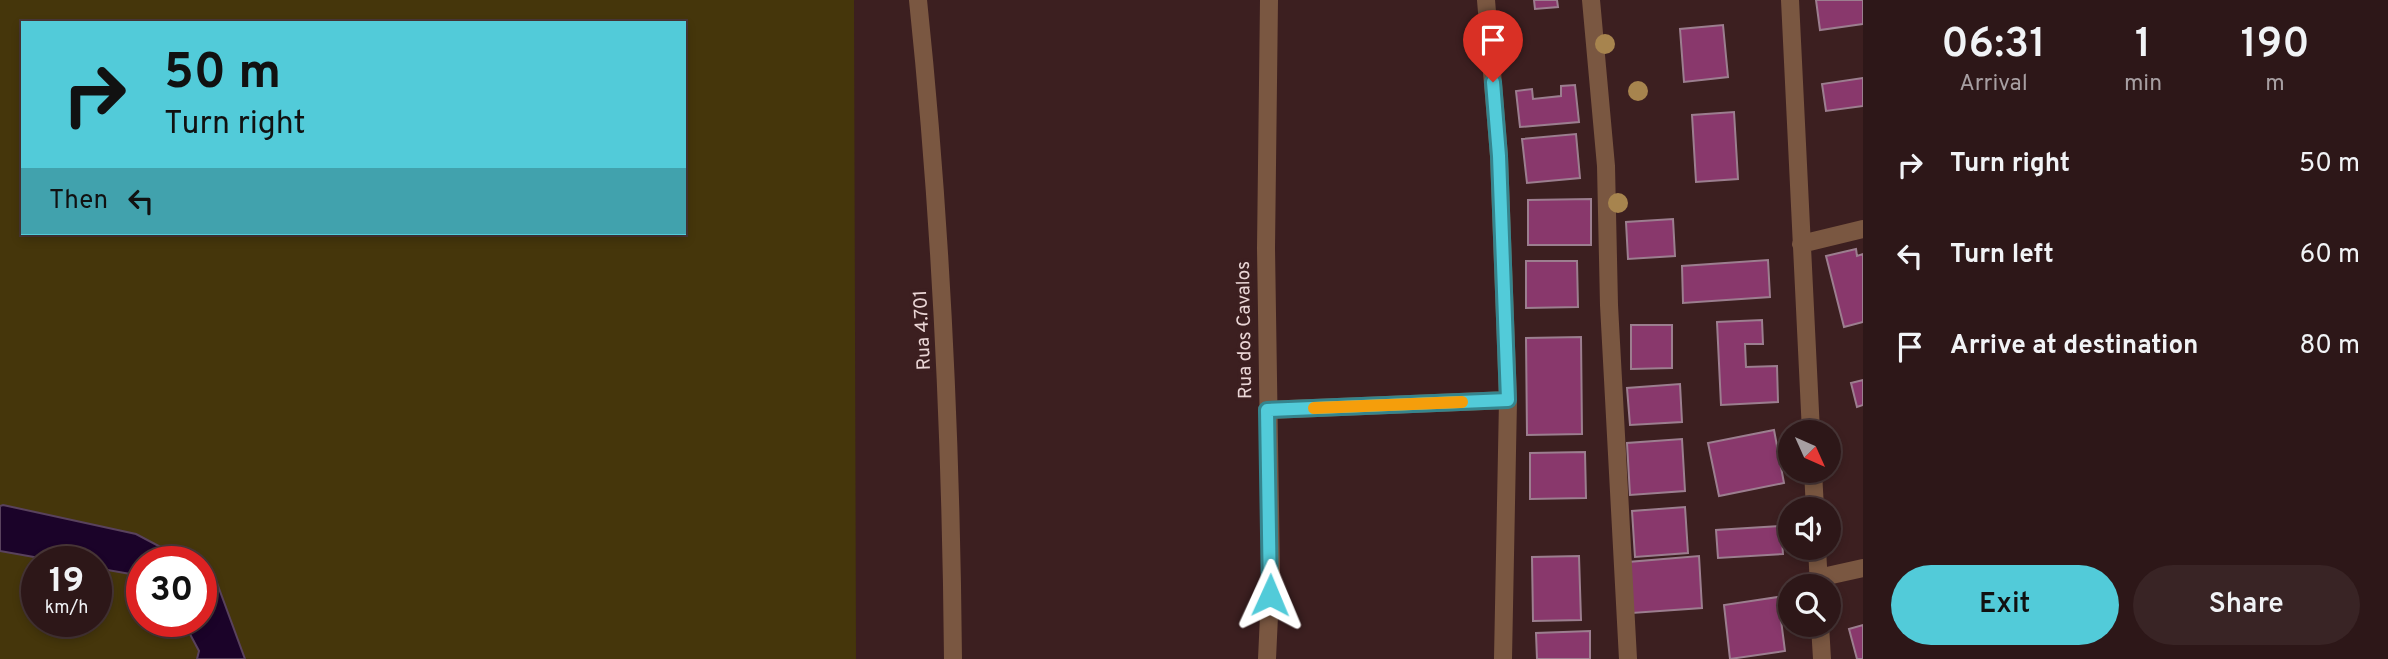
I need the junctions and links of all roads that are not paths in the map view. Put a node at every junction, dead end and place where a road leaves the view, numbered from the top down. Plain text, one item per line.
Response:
1 (918, 0) edge
2 (1269, 0) edge
3 (1486, 0) edge
4 (1591, 0) edge
5 (1790, 0) edge
6 (1863, 229) edge
7 (1801, 244) junction
8 (1508, 400) junction
9 (1267, 410) junction
10 (1810, 420) edge
11 (1863, 569) edge
12 (1841, 575) edge
13 (1821, 637) edge
14 (953, 659) edge
15 (1267, 659) edge
16 (1503, 659) edge
17 (1628, 659) edge
18 (1822, 659) edge

1 - 14 street, Rua 4.701
2 - 9 street, Rua dos Cavalos
3 - 8 street
4 - 17 street
5 - 7 street
6 - 7 street
7 - 10 street
8 - 9 street
8 - 16 street
9 - 15 street, Rua dos Cavalos
11 - 12 street
13 - 18 street

